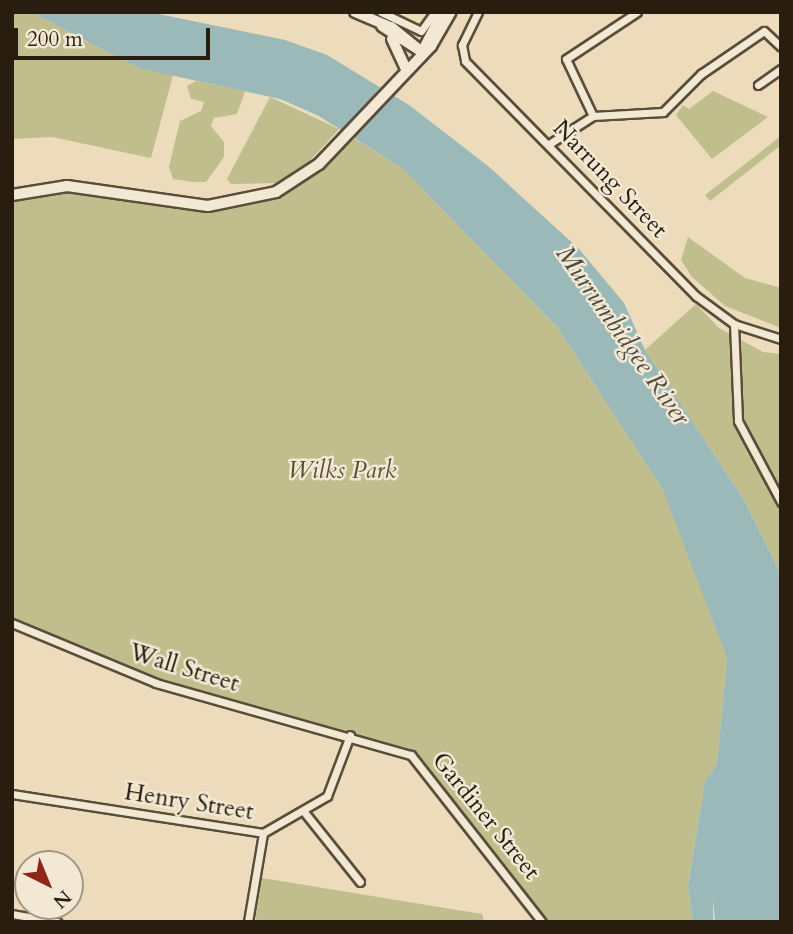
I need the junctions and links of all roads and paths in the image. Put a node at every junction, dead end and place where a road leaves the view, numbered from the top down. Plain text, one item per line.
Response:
1 (355, 12) edge
2 (381, 12) edge
3 (435, 12) edge
4 (443, 12) edge
5 (451, 12) edge
6 (478, 12) edge
7 (637, 12) edge
8 (384, 29) junction
9 (781, 47) edge
10 (422, 52) junction
11 (781, 69) edge
12 (404, 72) junction
13 (758, 85) dead end
14 (593, 116) junction
15 (549, 144) junction
16 (12, 195) edge
17 (734, 324) junction
18 (781, 339) edge
19 (781, 502) edge
20 (12, 623) edge
21 (350, 735) junction
22 (12, 793) edge
23 (305, 813) junction
24 (263, 833) junction
25 (360, 883) dead end
26 (12, 915) edge
27 (57, 922) edge
28 (248, 922) edge
29 (542, 922) edge

1 - 8 main road
2 - 3 street
4 - 10 main road
5 - 10 main road
6 - 15 street, Narrung Street
7 - 14 street
8 - 10 main road
8 - 12 main road
9 - 14 street
10 - 12 main road
11 - 13 street
12 - 16 main road
14 - 15 street
15 - 17 street, Narrung Street
17 - 18 street, Narrung Street
17 - 19 street
20 - 21 street, Wall Street
21 - 23 street, Henry Street
21 - 29 street, Gardiner Street
22 - 24 street, Henry Street
23 - 24 street, Henry Street
23 - 25 street
24 - 28 street
26 - 27 street

